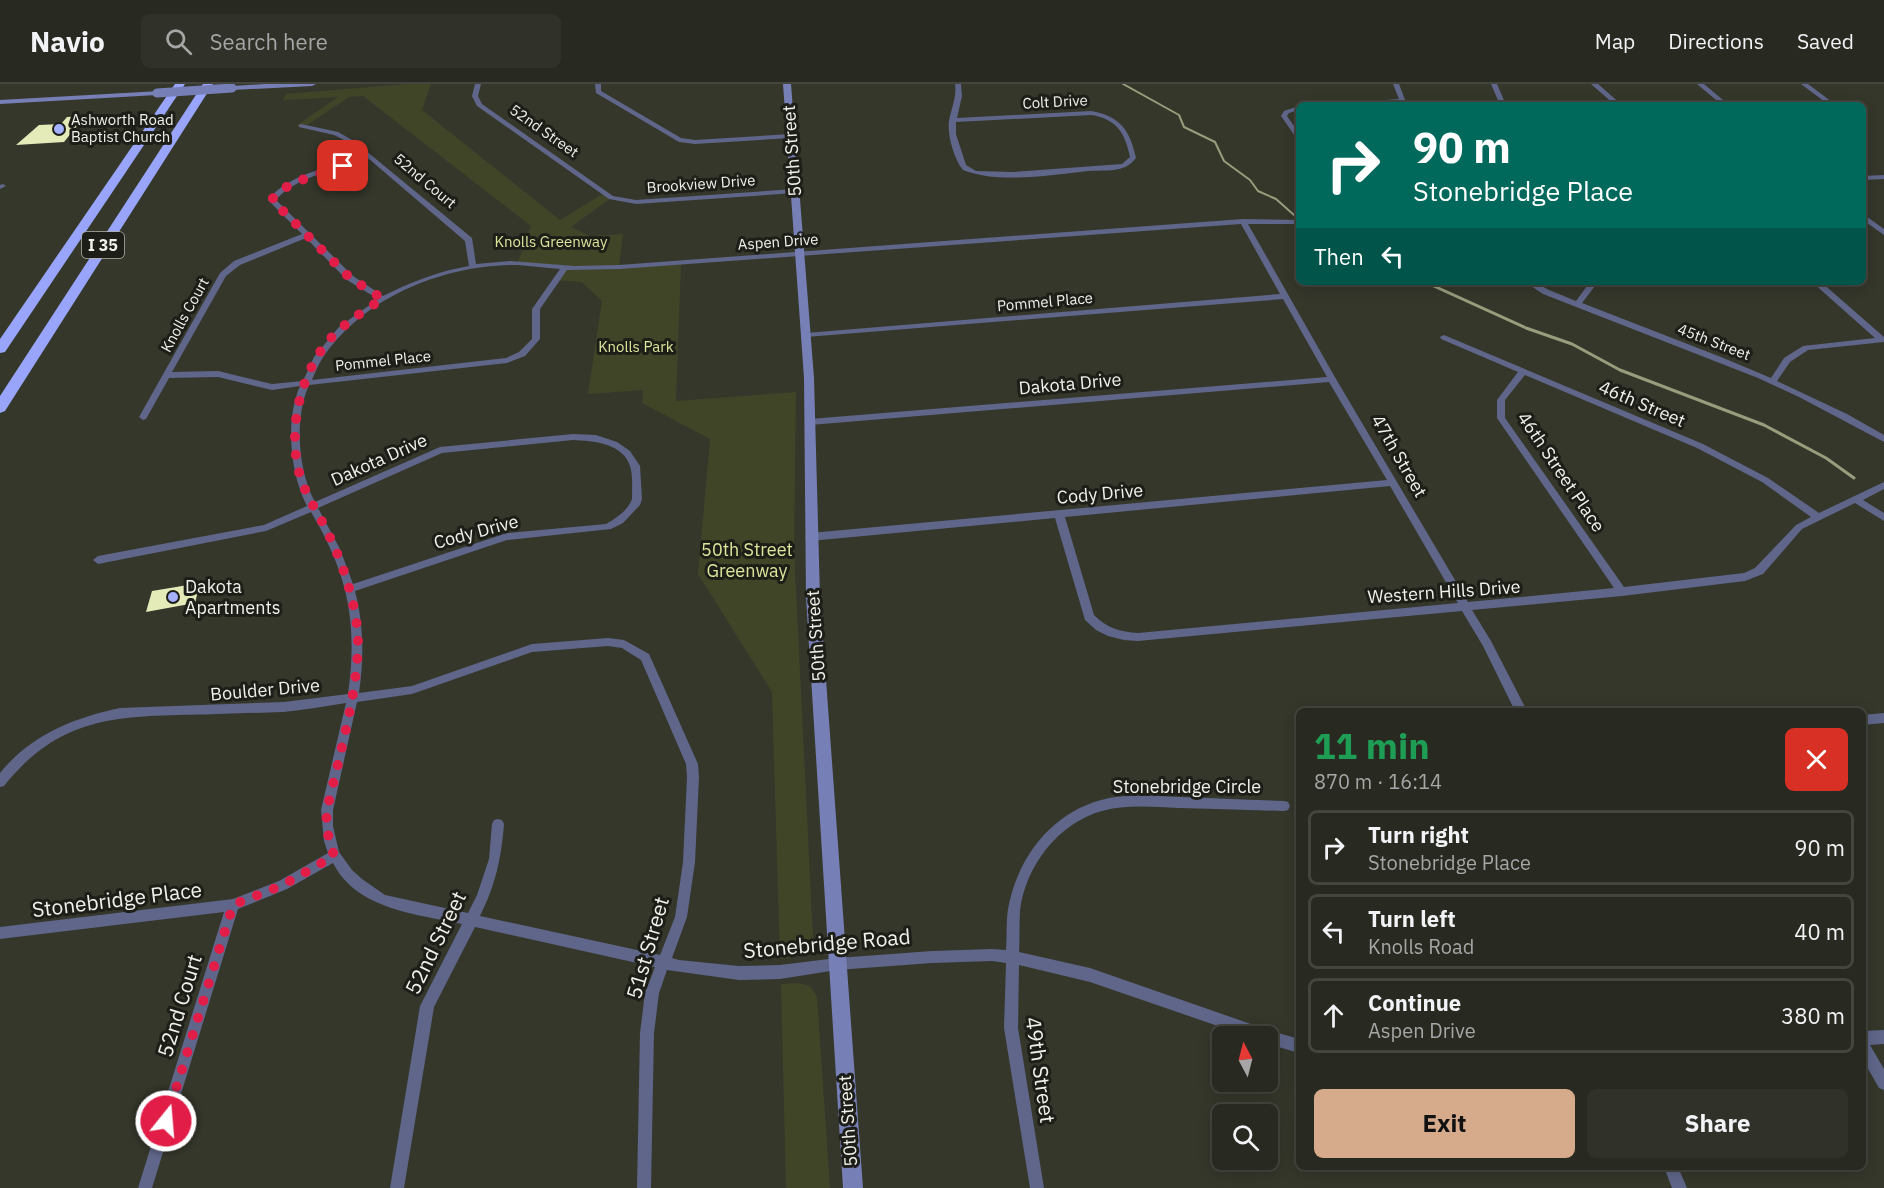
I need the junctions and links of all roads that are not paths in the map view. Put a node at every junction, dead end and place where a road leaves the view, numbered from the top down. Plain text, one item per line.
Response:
1 (180, 84) edge
2 (208, 84) edge
3 (312, 84) edge
4 (478, 84) edge
5 (598, 84) edge
6 (787, 84) edge
7 (958, 84) edge
8 (1396, 84) edge
9 (1494, 84) edge
10 (1594, 84) edge
11 (1700, 84) edge
12 (1804, 84) edge
13 (0, 102) edge
14 (1403, 102) edge
15 (1502, 102) edge
16 (1615, 102) edge
17 (1722, 102) edge
18 (1829, 102) edge
19 (1296, 109) edge
20 (952, 120) junction
21 (301, 126) dead end
22 (1296, 134) edge
23 (791, 136) junction
24 (369, 157) junction
25 (1884, 177) edge
26 (1866, 178) edge
27 (795, 191) junction
28 (608, 196) joint
29 (1866, 218) edge
30 (1243, 221) junction
31 (1296, 222) edge
32 (1884, 232) edge
33 (306, 235) junction
34 (800, 254) junction
35 (473, 267) junction
36 (565, 267) junction
37 (1534, 285) edge
38 (1592, 285) edge
39 (1819, 285) edge
40 (1285, 296) junction
41 (383, 299) junction
42 (1577, 304) junction
43 (806, 335) junction
44 (1444, 337) dead end
45 (0, 349) edge
46 (1523, 371) junction
47 (166, 375) junction
48 (1332, 379) junction
49 (1773, 381) junction
50 (305, 383) junction
51 (0, 408) edge
52 (143, 417) dead end
53 (810, 422) junction
54 (1884, 439) edge
55 (1393, 483) junction
56 (1884, 485) edge
57 (637, 499) joint
58 (1855, 499) junction
59 (313, 508) junction
60 (1059, 514) junction
61 (1818, 517) junction
62 (1884, 518) edge
63 (810, 537) junction
64 (98, 561) dead end
65 (351, 589) junction
66 (1622, 592) junction
67 (1465, 608) junction
68 (645, 657) joint
69 (351, 698) junction
70 (1520, 708) edge
71 (1884, 718) edge
72 (1866, 720) edge
73 (0, 782) edge
74 (1284, 806) dead end
75 (498, 824) dead end
76 (334, 856) junction
77 (233, 905) junction
78 (472, 920) junction
79 (0, 933) edge
80 (1011, 957) junction
81 (664, 962) junction
82 (837, 964) junction
83 (1235, 1026) edge
84 (1884, 1037) edge
85 (1866, 1038) edge
86 (1278, 1040) edge
87 (1296, 1045) edge
88 (1866, 1051) edge
89 (1884, 1083) edge
90 (1672, 1170) edge
91 (145, 1188) edge
92 (396, 1188) edge
93 (644, 1188) edge
94 (854, 1188) edge
95 (1037, 1188) edge
96 (1680, 1188) edge

1 - 45 highway, I 35
2 - 51 highway, I 35
3 - 13 main road, bridge
4 - 28 street, 52nd Street
5 - 23 street
6 - 23 main road, 50th Street
7 - 20 street
8 - 14 street
9 - 15 street
10 - 16 street
11 - 17 street
12 - 18 street
19 - 22 street
20 - 20 street, Colt Drive
21 - 24 street, 52nd Court
23 - 27 main road, 50th Street
24 - 33 street
24 - 35 street, 52nd Court
25 - 26 street
27 - 28 street, Brookview Drive
27 - 34 main road, 50th Street
29 - 32 street
30 - 31 street, Aspen Drive
30 - 34 street, Aspen Drive
30 - 40 street, 47th Street
33 - 41 street
33 - 47 street, Knolls Court
34 - 36 street, Aspen Drive
34 - 43 main road, 50th Street
35 - 36 street, Aspen Drive
35 - 41 street, Aspen Drive
36 - 50 street, Pommel Place
37 - 42 street, 45th Street
38 - 42 street
39 - 49 street
40 - 43 street, Pommel Place
40 - 48 street, 47th Street
41 - 50 street, Aspen Drive
42 - 49 street, 45th Street
43 - 53 main road, 50th Street
44 - 46 street, 46th Street
46 - 61 street, 46th Street
46 - 66 street, 46th Street Place
47 - 50 street, Pommel Place
47 - 52 street, Knolls Court
48 - 53 street, Dakota Drive
48 - 55 street, 47th Street
49 - 54 street, 45th Street
50 - 59 street, Aspen Drive
53 - 63 main road, 50th Street
55 - 60 street, Cody Drive
55 - 67 street, 47th Street
56 - 58 street, Western Hills Drive
57 - 59 street, Dakota Drive
57 - 65 street, Cody Drive
58 - 61 street, Western Hills Drive
58 - 62 street
59 - 64 street, Dakota Drive
59 - 65 street, Aspen Drive
60 - 63 street, Cody Drive
60 - 67 street, Western Hills Drive
61 - 66 street, Western Hills Drive
63 - 82 main road, 50th Street
65 - 69 street, Aspen Drive
66 - 67 street, Western Hills Drive
67 - 70 street, 47th Street
68 - 69 street, Boulder Drive
68 - 81 street, 51st Street
69 - 73 street, Boulder Drive
69 - 76 street, Aspen Drive
71 - 72 street
74 - 80 street, Stonebridge Circle
75 - 78 street, 52nd Street
76 - 77 street, Stonebridge Place
76 - 78 street, Stonebridge Road
77 - 79 street, Stonebridge Place
77 - 91 street, 52nd Court
78 - 81 street, Stonebridge Road
78 - 92 street, 52nd Street
80 - 82 street, Stonebridge Road
80 - 83 street, Stonebridge Road
80 - 95 street, 49th Street
81 - 82 street, Stonebridge Road
81 - 93 street, 51st Street
82 - 94 main road, 50th Street
84 - 85 street
86 - 87 street, Stonebridge Road
88 - 89 street
90 - 96 street

